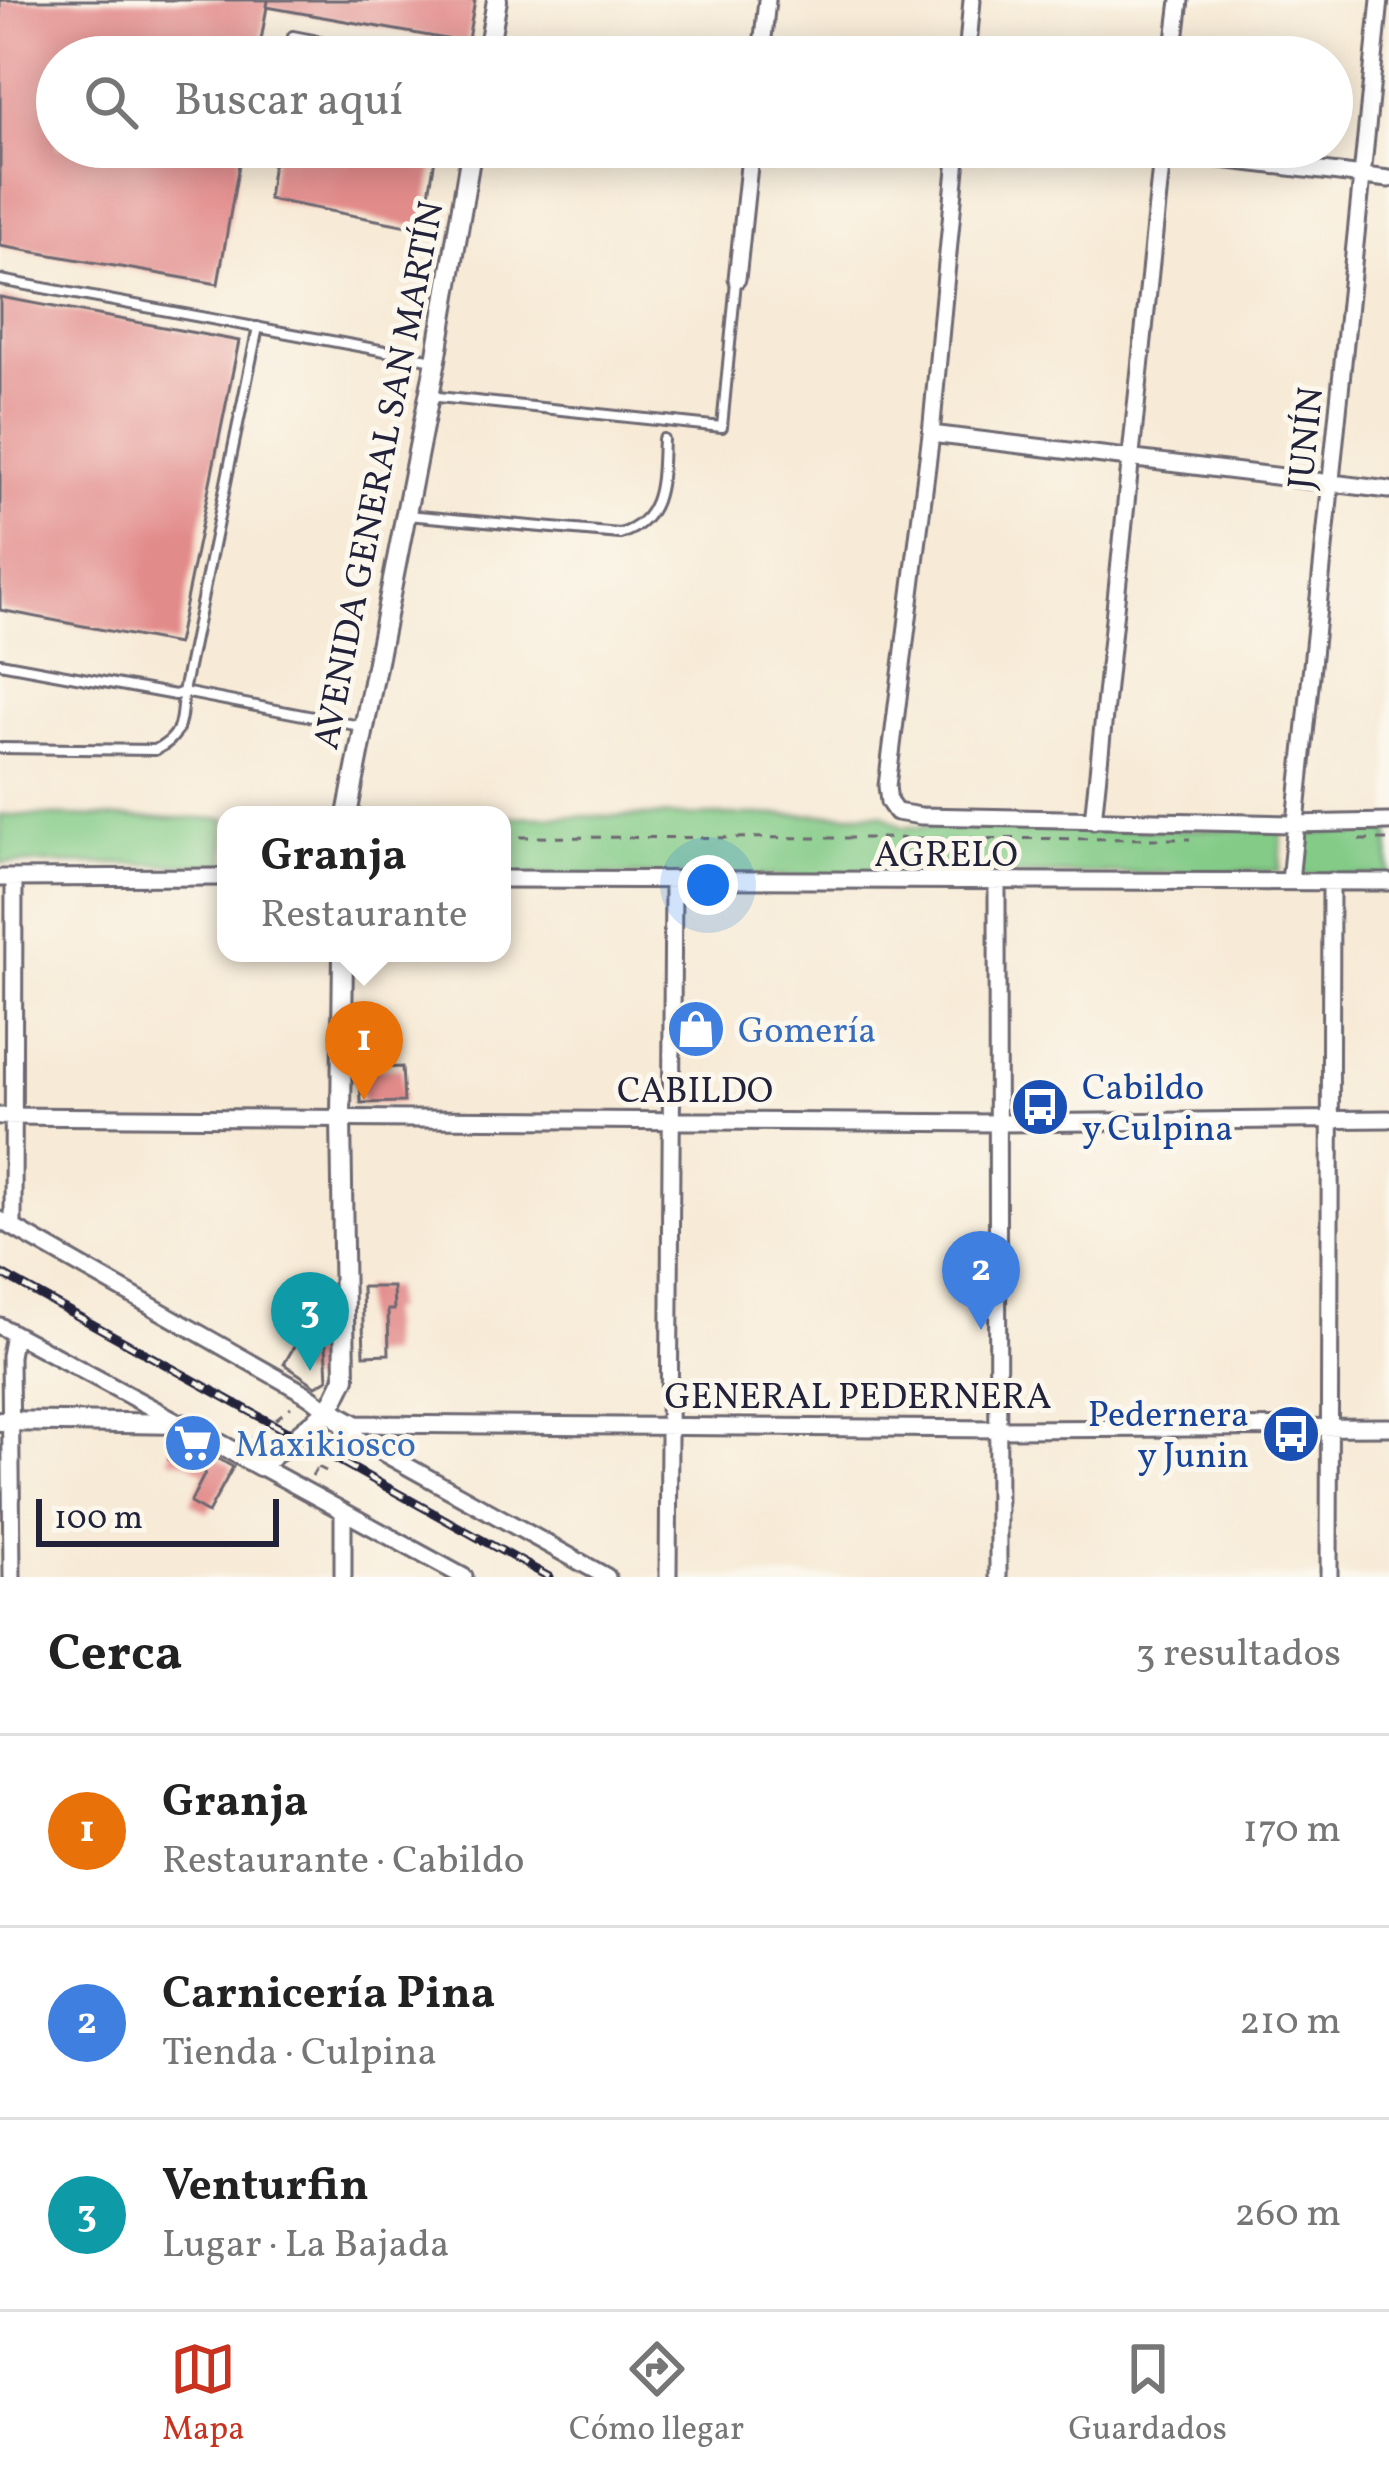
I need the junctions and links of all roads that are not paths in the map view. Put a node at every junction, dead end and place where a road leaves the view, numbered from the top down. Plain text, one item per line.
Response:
1 (497, 0) edge
2 (767, 0) edge
3 (973, 0) edge
4 (1180, 0) edge
5 (1380, 0) edge
6 (491, 36) edge
7 (763, 36) edge
8 (969, 36) edge
9 (1176, 36) edge
10 (468, 168) edge
11 (749, 168) edge
12 (956, 168) edge
13 (1161, 168) edge
14 (1302, 168) edge
15 (1360, 176) junction
16 (1389, 178) edge
17 (736, 279) joint
18 (0, 280) edge
19 (258, 327) junction
20 (436, 360) junction
21 (429, 396) junction
22 (931, 434) junction
23 (663, 439) dead end
24 (1133, 462) junction
25 (1330, 484) junction
26 (1389, 490) edge
27 (406, 515) junction
28 (0, 663) edge
29 (183, 692) junction
30 (364, 727) junction
31 (0, 748) edge
32 (349, 806) edge
33 (1093, 821) junction
34 (1389, 822) edge
35 (1293, 824) junction
36 (217, 877) edge
37 (7, 879) edge
38 (511, 879) edge
39 (1290, 881) junction
40 (1330, 881) junction
41 (673, 882) junction
42 (1389, 882) edge
43 (997, 884) junction
44 (343, 962) edge
45 (6, 1116) edge
46 (672, 1118) junction
47 (1327, 1118) junction
48 (340, 1119) junction
49 (1389, 1119) edge
50 (999, 1123) junction
51 (7, 1224) edge
52 (7, 1330) edge
53 (330, 1409) junction
54 (6, 1422) edge
55 (183, 1424) junction
56 (1331, 1426) junction
57 (1389, 1426) edge
58 (670, 1427) junction
59 (998, 1429) junction
60 (260, 1466) junction
61 (343, 1512) junction
62 (12, 1577) edge
63 (343, 1577) edge
64 (464, 1577) edge
65 (607, 1577) edge
66 (668, 1577) edge
67 (998, 1577) edge
68 (1329, 1577) edge

1 - 6 street
2 - 7 street
3 - 8 street
4 - 9 street
5 - 15 street, JUNÍN
10 - 20 street, AVENIDA GENERAL SAN MARTÍN
11 - 17 street
12 - 22 street
13 - 24 street
14 - 15 street
15 - 16 street
15 - 25 street, JUNÍN
17 - 21 lane
18 - 19 lane
19 - 20 lane
19 - 29 lane
20 - 21 street, AVENIDA GENERAL SAN MARTÍN
21 - 27 street, AVENIDA GENERAL SAN MARTÍN
22 - 24 street
22 - 33 street
23 - 27 lane
24 - 25 street
24 - 33 street
25 - 26 street
25 - 35 street, JUNÍN
27 - 30 street, AVENIDA GENERAL SAN MARTÍN
28 - 29 lane
29 - 30 lane
29 - 31 lane
30 - 32 street, AVENIDA GENERAL SAN MARTÍN
33 - 35 street
34 - 35 street
35 - 39 street, JUNÍN
36 - 37 street
37 - 45 street
38 - 41 street, AGRELO
39 - 40 street, AGRELO
39 - 43 street, AGRELO
40 - 42 street, AGRELO
40 - 47 street
41 - 43 street, AGRELO
41 - 46 street
43 - 50 street
44 - 48 street
45 - 48 street, CABILDO
45 - 51 street
46 - 48 street, CABILDO
46 - 50 street, CABILDO
46 - 58 street
47 - 49 street, CABILDO
47 - 50 street, CABILDO
47 - 56 street
48 - 53 street
50 - 59 street
51 - 53 street
52 - 54 street
52 - 55 street
53 - 58 street, GENERAL PEDERNERA
53 - 60 street
53 - 65 street
54 - 55 street
54 - 62 street
55 - 60 street
56 - 57 street, GENERAL PEDERNERA
56 - 59 street, GENERAL PEDERNERA
56 - 68 street
58 - 59 street, GENERAL PEDERNERA
58 - 66 street
59 - 67 street
60 - 61 street
61 - 63 street
61 - 64 street

